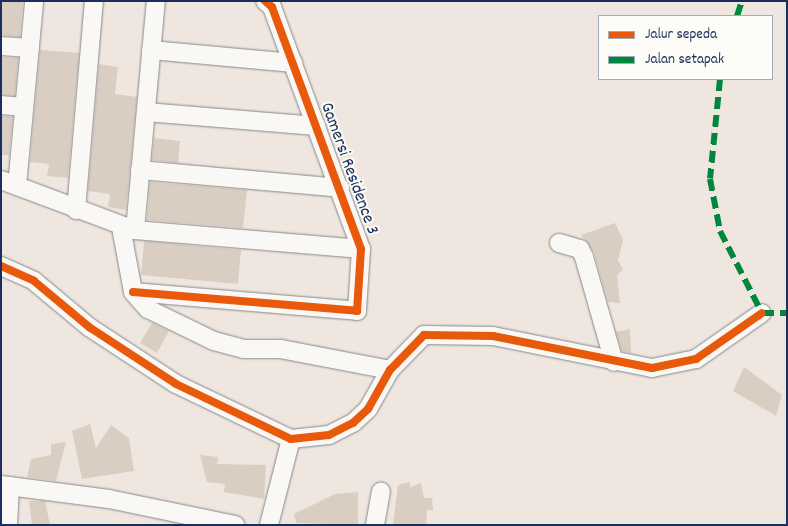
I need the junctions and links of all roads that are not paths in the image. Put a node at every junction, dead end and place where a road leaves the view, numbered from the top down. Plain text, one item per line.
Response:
1 (34, 1) edge
2 (94, 1) edge
3 (156, 1) edge
4 (265, 1) edge
5 (1, 46) edge
6 (30, 48) junction
7 (151, 50) junction
8 (293, 63) junction
9 (1, 105) edge
10 (24, 107) junction
11 (146, 112) junction
12 (316, 126) junction
13 (140, 170) junction
14 (9, 183) edge
15 (340, 188) junction
16 (76, 210) junction
17 (128, 228) junction
18 (559, 243) dead end
19 (361, 249) junction
20 (1, 266) edge
21 (133, 292) junction
22 (762, 313) dead end
23 (614, 362) junction
24 (390, 370) junction
25 (291, 439) junction
26 (6, 485) edge
27 (381, 492) dead end
28 (8, 525) edge
29 (235, 525) edge
30 (269, 525) edge
31 (375, 525) edge

1 - 6 street, Gamersi Residence 3
2 - 16 street
3 - 7 street
4 - 8 street, Gamersi Residence 3
5 - 6 street
6 - 10 street, Gamersi Residence 3
7 - 8 street
7 - 11 street
8 - 12 street, Gamersi Residence 3
9 - 10 street
10 - 14 street, Gamersi Residence 3
11 - 12 street, Gamersi Residence 3
11 - 13 street
12 - 15 street, Gamersi Residence 3
13 - 15 street, Gamersi Residence 3
13 - 17 street
14 - 16 street, Gamersi Residence 3
15 - 19 street, Gamersi Residence 3
16 - 17 street, Gamersi Residence 3
17 - 19 street, Gamersi Residence 3
17 - 21 street
18 - 23 street
19 - 21 street, Gamersi Residence 3
20 - 25 street
21 - 24 street
22 - 23 street
23 - 24 street
24 - 25 street
25 - 30 street
26 - 28 street
26 - 29 street
27 - 31 street

